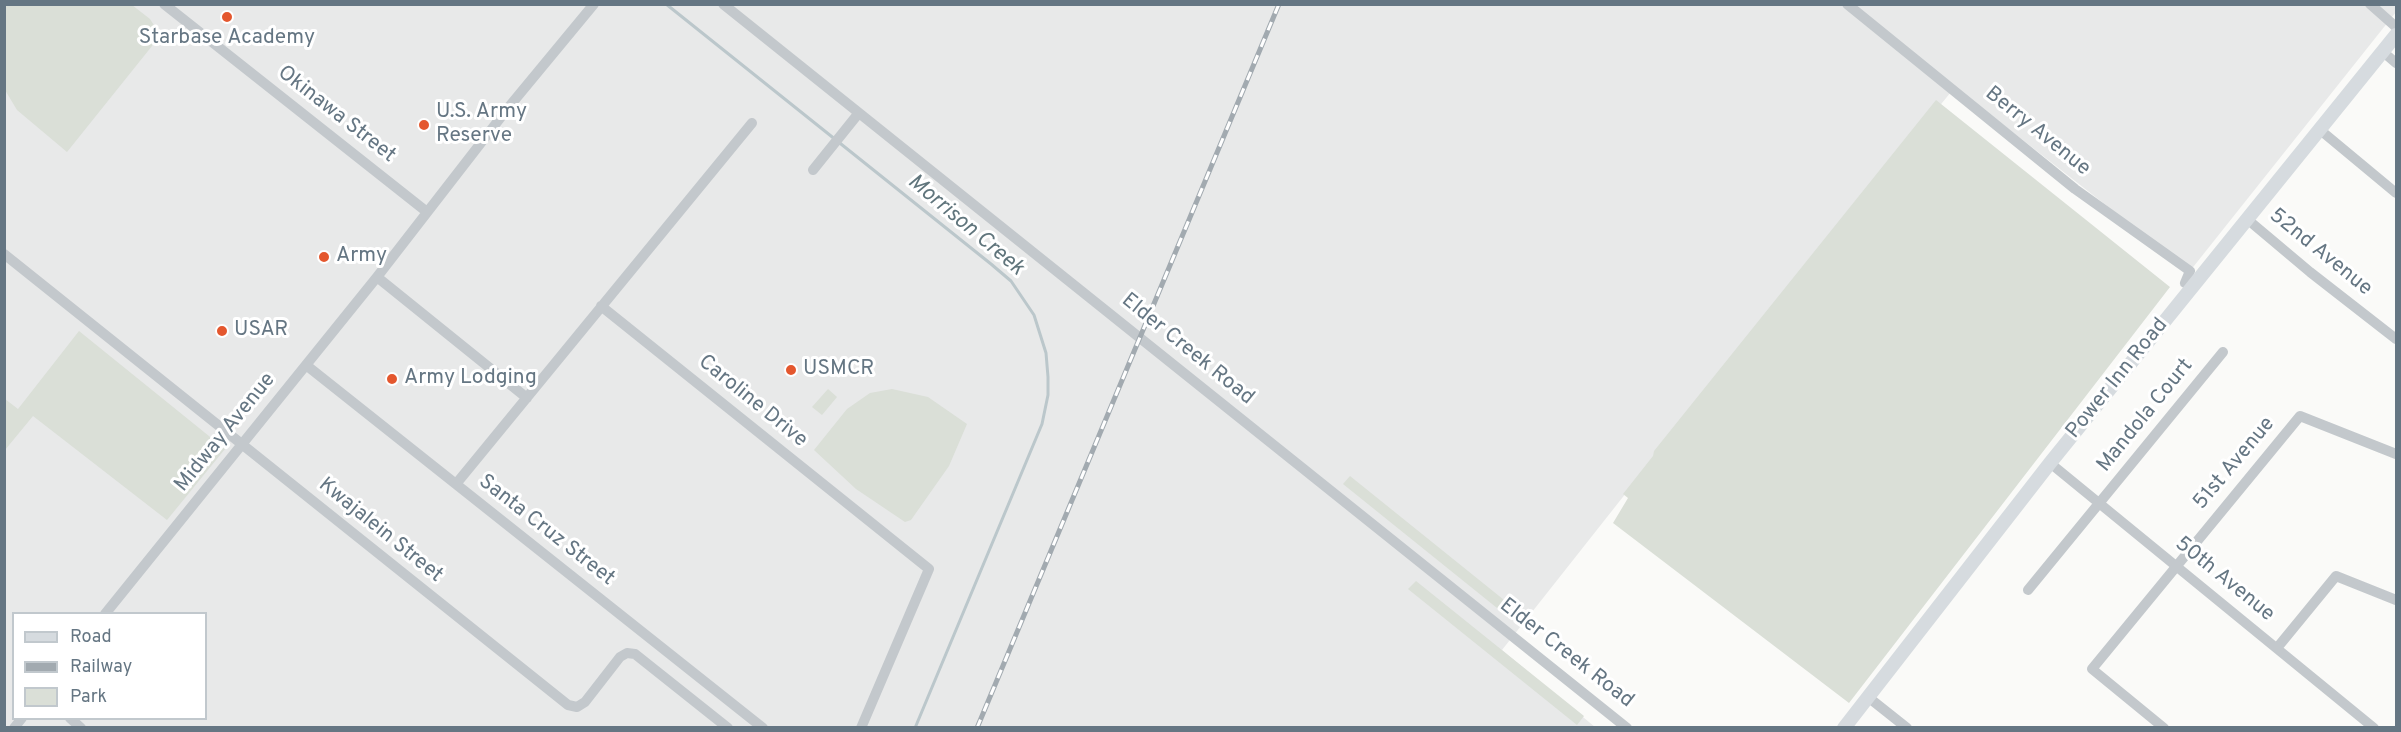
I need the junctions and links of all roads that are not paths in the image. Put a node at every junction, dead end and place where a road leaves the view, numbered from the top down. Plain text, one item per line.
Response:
1 (164, 4) edge
2 (594, 4) edge
3 (723, 4) edge
4 (1847, 4) edge
5 (2370, 4) edge
6 (2397, 27) edge
7 (2397, 35) edge
8 (2382, 51) junction
9 (2397, 63) edge
10 (858, 114) junction
11 (752, 123) dead end
12 (2319, 129) junction
13 (813, 170) dead end
14 (2397, 193) edge
15 (427, 212) junction
16 (2247, 219) junction
17 (4, 254) edge
18 (376, 277) junction
19 (2192, 287) junction
20 (601, 306) junction
21 (2397, 339) edge
22 (2223, 352) dead end
23 (306, 365) junction
24 (527, 398) junction
25 (241, 445) junction
26 (2397, 454) edge
27 (2050, 463) junction
28 (456, 484) junction
29 (2100, 504) junction
30 (2176, 566) junction
31 (2028, 590) dead end
32 (2397, 600) edge
33 (107, 612) edge
34 (2277, 648) junction
35 (1868, 697) junction
36 (1627, 727) edge
37 (729, 728) edge
38 (763, 728) edge
39 (861, 728) edge
40 (1844, 728) edge
41 (1907, 728) edge
42 (2164, 728) edge
43 (2374, 728) edge

1 - 15 street, Okinawa Street
2 - 15 street, Midway Avenue
3 - 10 street, Elder Creek Road
4 - 19 street, Berry Avenue
5 - 6 street
7 - 8 main road, Power Inn Road
8 - 9 street
8 - 12 main road, Power Inn Road
10 - 13 street
10 - 36 street, Elder Creek Road
11 - 20 street
12 - 14 street
12 - 16 main road, Power Inn Road
15 - 18 street, Midway Avenue
16 - 19 main road, Power Inn Road
16 - 21 street, 52nd Avenue
17 - 25 street, Kwajalein Street
18 - 23 street, Midway Avenue
18 - 24 street
19 - 27 main road, Power Inn Road
20 - 24 street
20 - 39 street, Caroline Drive
22 - 29 street, Mandola Court
23 - 25 street, Midway Avenue
23 - 28 street, Santa Cruz Street
24 - 28 street
25 - 33 street, Midway Avenue
25 - 37 street, Kwajalein Street
26 - 30 street, 51st Avenue
27 - 29 street, 50th Avenue
27 - 35 main road, Power Inn Road
28 - 38 street, Santa Cruz Street
29 - 30 street, 50th Avenue
29 - 31 street, Mandola Court
30 - 34 street, 50th Avenue
30 - 42 street, 51st Avenue
32 - 34 street
34 - 43 street, 50th Avenue
35 - 40 main road, Power Inn Road
35 - 41 street

